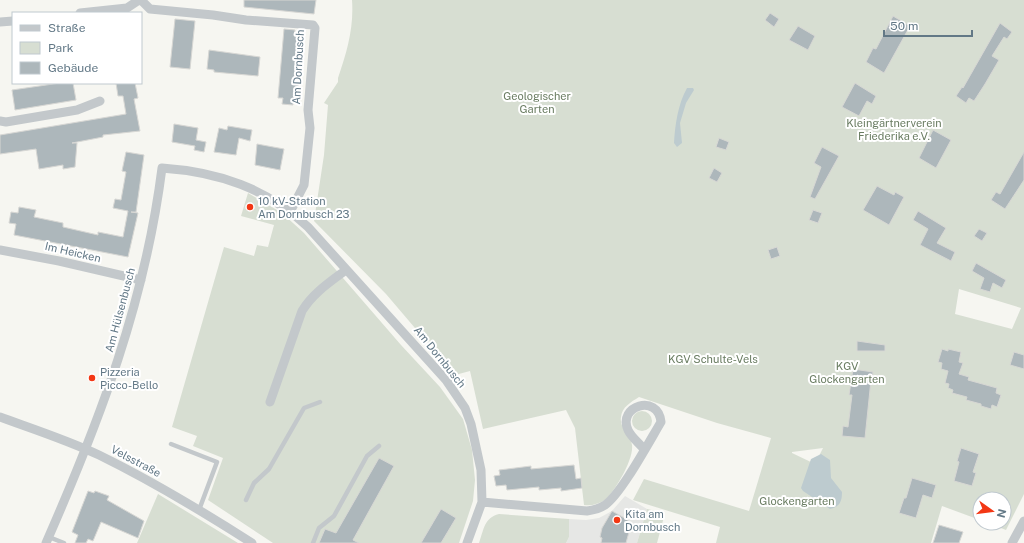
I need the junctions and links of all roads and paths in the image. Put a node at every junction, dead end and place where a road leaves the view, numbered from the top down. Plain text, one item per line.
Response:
1 (140, 0) edge
2 (89, 12) edge
3 (12, 21) edge
4 (0, 22) edge
5 (100, 101) dead end
6 (0, 121) edge
7 (162, 168) joint
8 (290, 212) junction
9 (0, 250) edge
10 (346, 270) junction
11 (141, 280) junction
12 (270, 402) dead end
13 (320, 402) dead end
14 (0, 418) edge
15 (171, 444) dead end
16 (379, 446) dead end
17 (86, 449) junction
18 (644, 449) junction
19 (246, 500) dead end
20 (482, 502) junction
21 (198, 510) junction
22 (1024, 521) edge
23 (48, 540) edge
24 (64, 543) edge
25 (252, 543) edge
26 (313, 543) edge
27 (467, 543) edge
28 (1012, 543) edge

1 - 2 street
1 - 8 street, Am Dornbusch
3 - 4 street
5 - 6 street
7 - 8 street, Am Dornbusch
7 - 11 street, Am Hülsenbusch
8 - 10 street, Am Dornbusch
9 - 11 street, Im Heicken
10 - 12 street
10 - 20 street, Am Dornbusch
11 - 17 street, Am Hülsenbusch
13 - 19 lane
14 - 17 street, Velsstraße
15 - 21 lane
16 - 26 lane
17 - 21 street, Velsstraße
17 - 23 street, Am Hülsenbusch
18 - 18 street
18 - 20 street
20 - 27 street, Am Dornbusch
21 - 25 street, Velsstraße
22 - 28 street
23 - 24 lane

